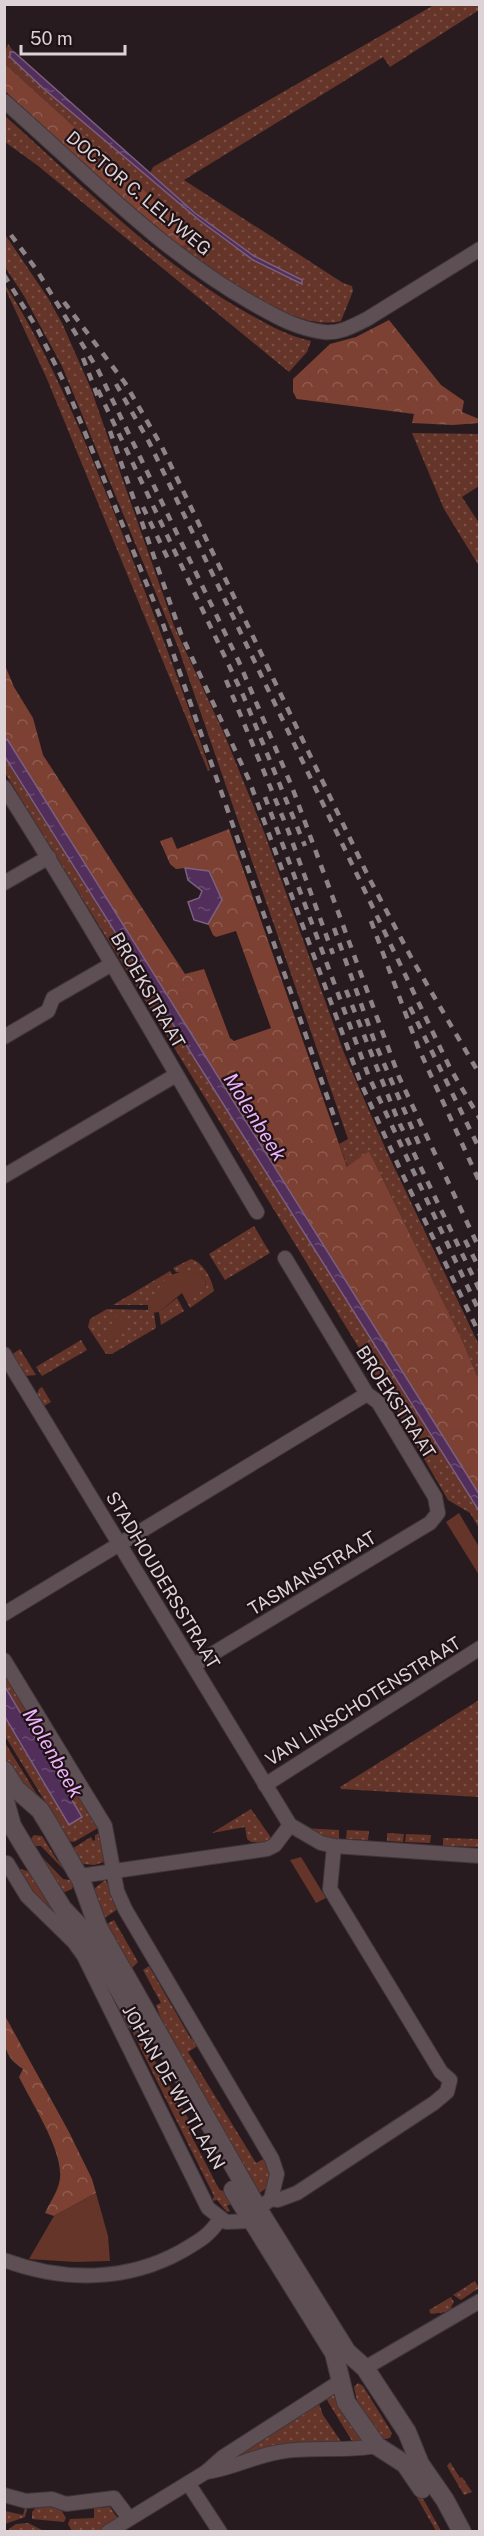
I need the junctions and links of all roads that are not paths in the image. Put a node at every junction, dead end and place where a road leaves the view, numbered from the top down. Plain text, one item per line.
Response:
1 (4, 101) edge
2 (480, 249) edge
3 (4, 788) edge
4 (49, 857) junction
5 (4, 883) edge
6 (112, 964) junction
7 (4, 1037) edge
8 (176, 1075) junction
9 (4, 1176) edge
10 (257, 1212) dead end
11 (285, 1258) dead end
12 (4, 1354) edge
13 (367, 1394) junction
14 (439, 1505) joint
15 (120, 1542) junction
16 (4, 1614) edge
17 (480, 1648) edge
18 (4, 1660) edge
19 (194, 1665) junction
20 (4, 1770) edge
21 (265, 1785) junction
22 (4, 1797) edge
23 (290, 1825) junction
24 (51, 1828) junction
25 (334, 1846) junction
26 (25, 1847) junction
27 (480, 1856) edge
28 (6, 1864) edge
29 (114, 1872) junction
30 (80, 1878) junction
31 (53, 1893) junction
32 (260, 2210) junction
33 (220, 2219) junction
34 (4, 2259) edge
35 (480, 2301) edge
36 (365, 2368) junction
37 (341, 2381) junction
38 (407, 2432) junction
39 (377, 2446) junction
40 (206, 2472) junction
41 (188, 2483) junction
42 (4, 2495) edge
43 (129, 2518) junction
44 (108, 2532) edge
45 (220, 2532) edge
46 (448, 2532) edge
47 (462, 2532) edge

1 - 2 street, DOCTOR C. LELYWEG
3 - 4 street, BROEKSTRAAT
4 - 5 street
4 - 6 street, BROEKSTRAAT
6 - 7 street
6 - 8 street, BROEKSTRAAT
8 - 9 street
8 - 10 street, BROEKSTRAAT
11 - 13 street, BROEKSTRAAT
12 - 15 street, STADHOUDERSSTRAAT
13 - 14 street, BROEKSTRAAT
13 - 15 street
14 - 19 street, TASMANSTRAAT
15 - 16 street
15 - 19 street, STADHOUDERSSTRAAT
17 - 21 street, VAN LINSCHOTENSTRAAT
18 - 29 street
19 - 21 street, STADHOUDERSSTRAAT
20 - 24 main road, JOHAN DE WITTLAAN
21 - 23 street, STADHOUDERSSTRAAT
22 - 26 main road, JOHAN DE WITTLAAN
23 - 25 street
23 - 29 street
24 - 26 main road
24 - 30 main road, JOHAN DE WITTLAAN
25 - 27 street
25 - 32 street
26 - 28 street
26 - 31 main road, JOHAN DE WITTLAAN
28 - 33 street, JOHAN DE WITTLAAN
29 - 30 street
29 - 32 street
30 - 31 main road
30 - 32 main road, JOHAN DE WITTLAAN
31 - 32 main road, JOHAN DE WITTLAAN
32 - 33 street
32 - 36 main road, JOHAN DE WITTLAAN
32 - 37 main road, JOHAN DE WITTLAAN
33 - 34 street
35 - 36 street
36 - 37 main road
36 - 38 main road, JOHAN DE WITTLAAN
37 - 39 main road, JOHAN DE WITTLAAN
37 - 40 street
38 - 39 main road
38 - 47 main road, JOHAN DE WITTLAAN
39 - 40 street
39 - 46 main road
40 - 41 street
41 - 43 street
41 - 45 street
42 - 43 street
43 - 44 street

